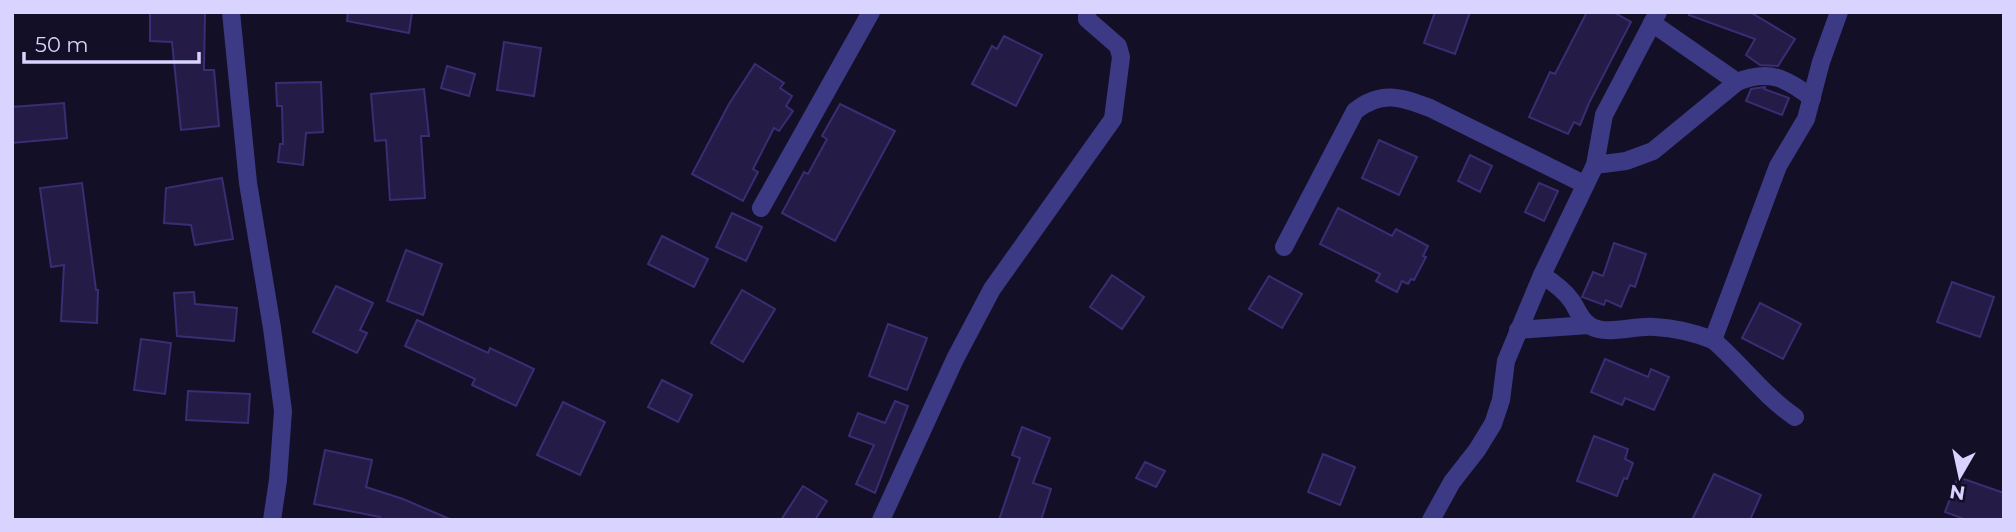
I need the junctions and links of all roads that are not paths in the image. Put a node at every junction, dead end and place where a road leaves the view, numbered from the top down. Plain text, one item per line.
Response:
1 (231, 12) edge
2 (870, 12) edge
3 (1087, 12) edge
4 (1839, 12) edge
5 (1655, 17) edge
6 (1737, 82) junction
7 (1812, 98) junction
8 (1595, 165) junction
9 (1584, 184) junction
10 (761, 208) dead end
11 (1284, 247) dead end
12 (1542, 275) junction
13 (1589, 326) junction
14 (1518, 330) junction
15 (1713, 340) junction
16 (1795, 416) dead end
17 (272, 520) edge
18 (881, 520) edge
19 (1431, 520) edge

1 - 17 street
2 - 10 street
3 - 18 street
4 - 7 street
5 - 6 street
5 - 8 street
6 - 7 street
6 - 8 street
7 - 15 street
8 - 9 street
9 - 11 street
9 - 12 street
12 - 13 street
12 - 14 street
13 - 14 street
13 - 15 street
14 - 19 street
15 - 16 street

